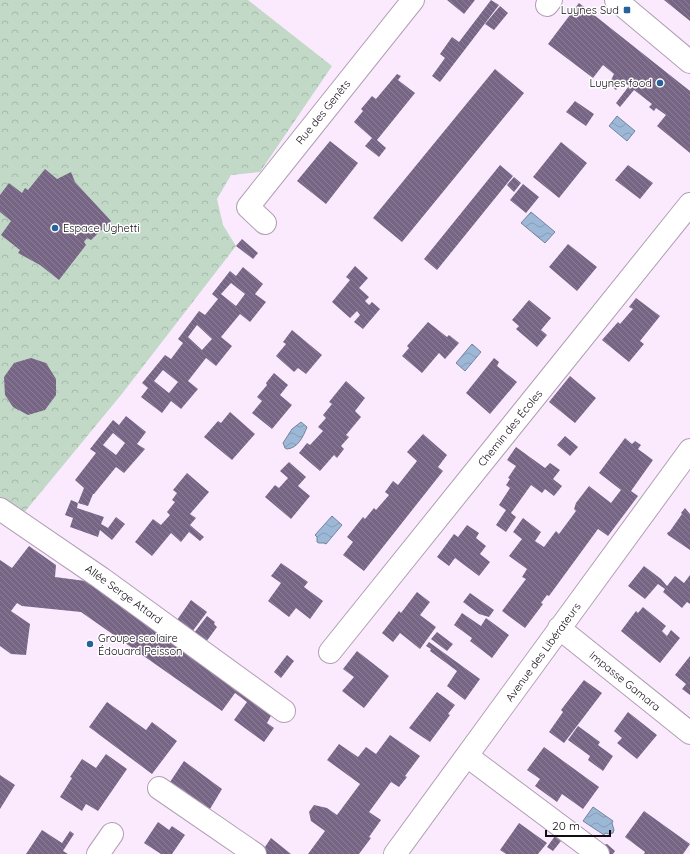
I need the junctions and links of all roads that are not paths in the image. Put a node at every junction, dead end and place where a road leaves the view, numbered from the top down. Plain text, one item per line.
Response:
1 (413, 0) edge
2 (616, 0) edge
3 (690, 62) edge
4 (690, 204) edge
5 (265, 223) dead end
6 (690, 450) edge
7 (0, 509) edge
8 (559, 628) junction
9 (330, 652) dead end
10 (284, 711) dead end
11 (690, 734) edge
12 (467, 756) junction
13 (159, 788) dead end
14 (112, 834) dead end
15 (98, 854) edge
16 (255, 854) edge
17 (395, 854) edge
18 (598, 854) edge

1 - 5 street, Rue des Genêts
2 - 3 street
4 - 9 street, Chemin des Écoles
6 - 8 street, Avenue des Libérateurs
7 - 10 street, Allée Serge Attard
8 - 11 street, Impasse Gamara
8 - 12 street, Avenue des Libérateurs
12 - 17 street, Avenue des Libérateurs
12 - 18 street
13 - 16 street
14 - 15 street

